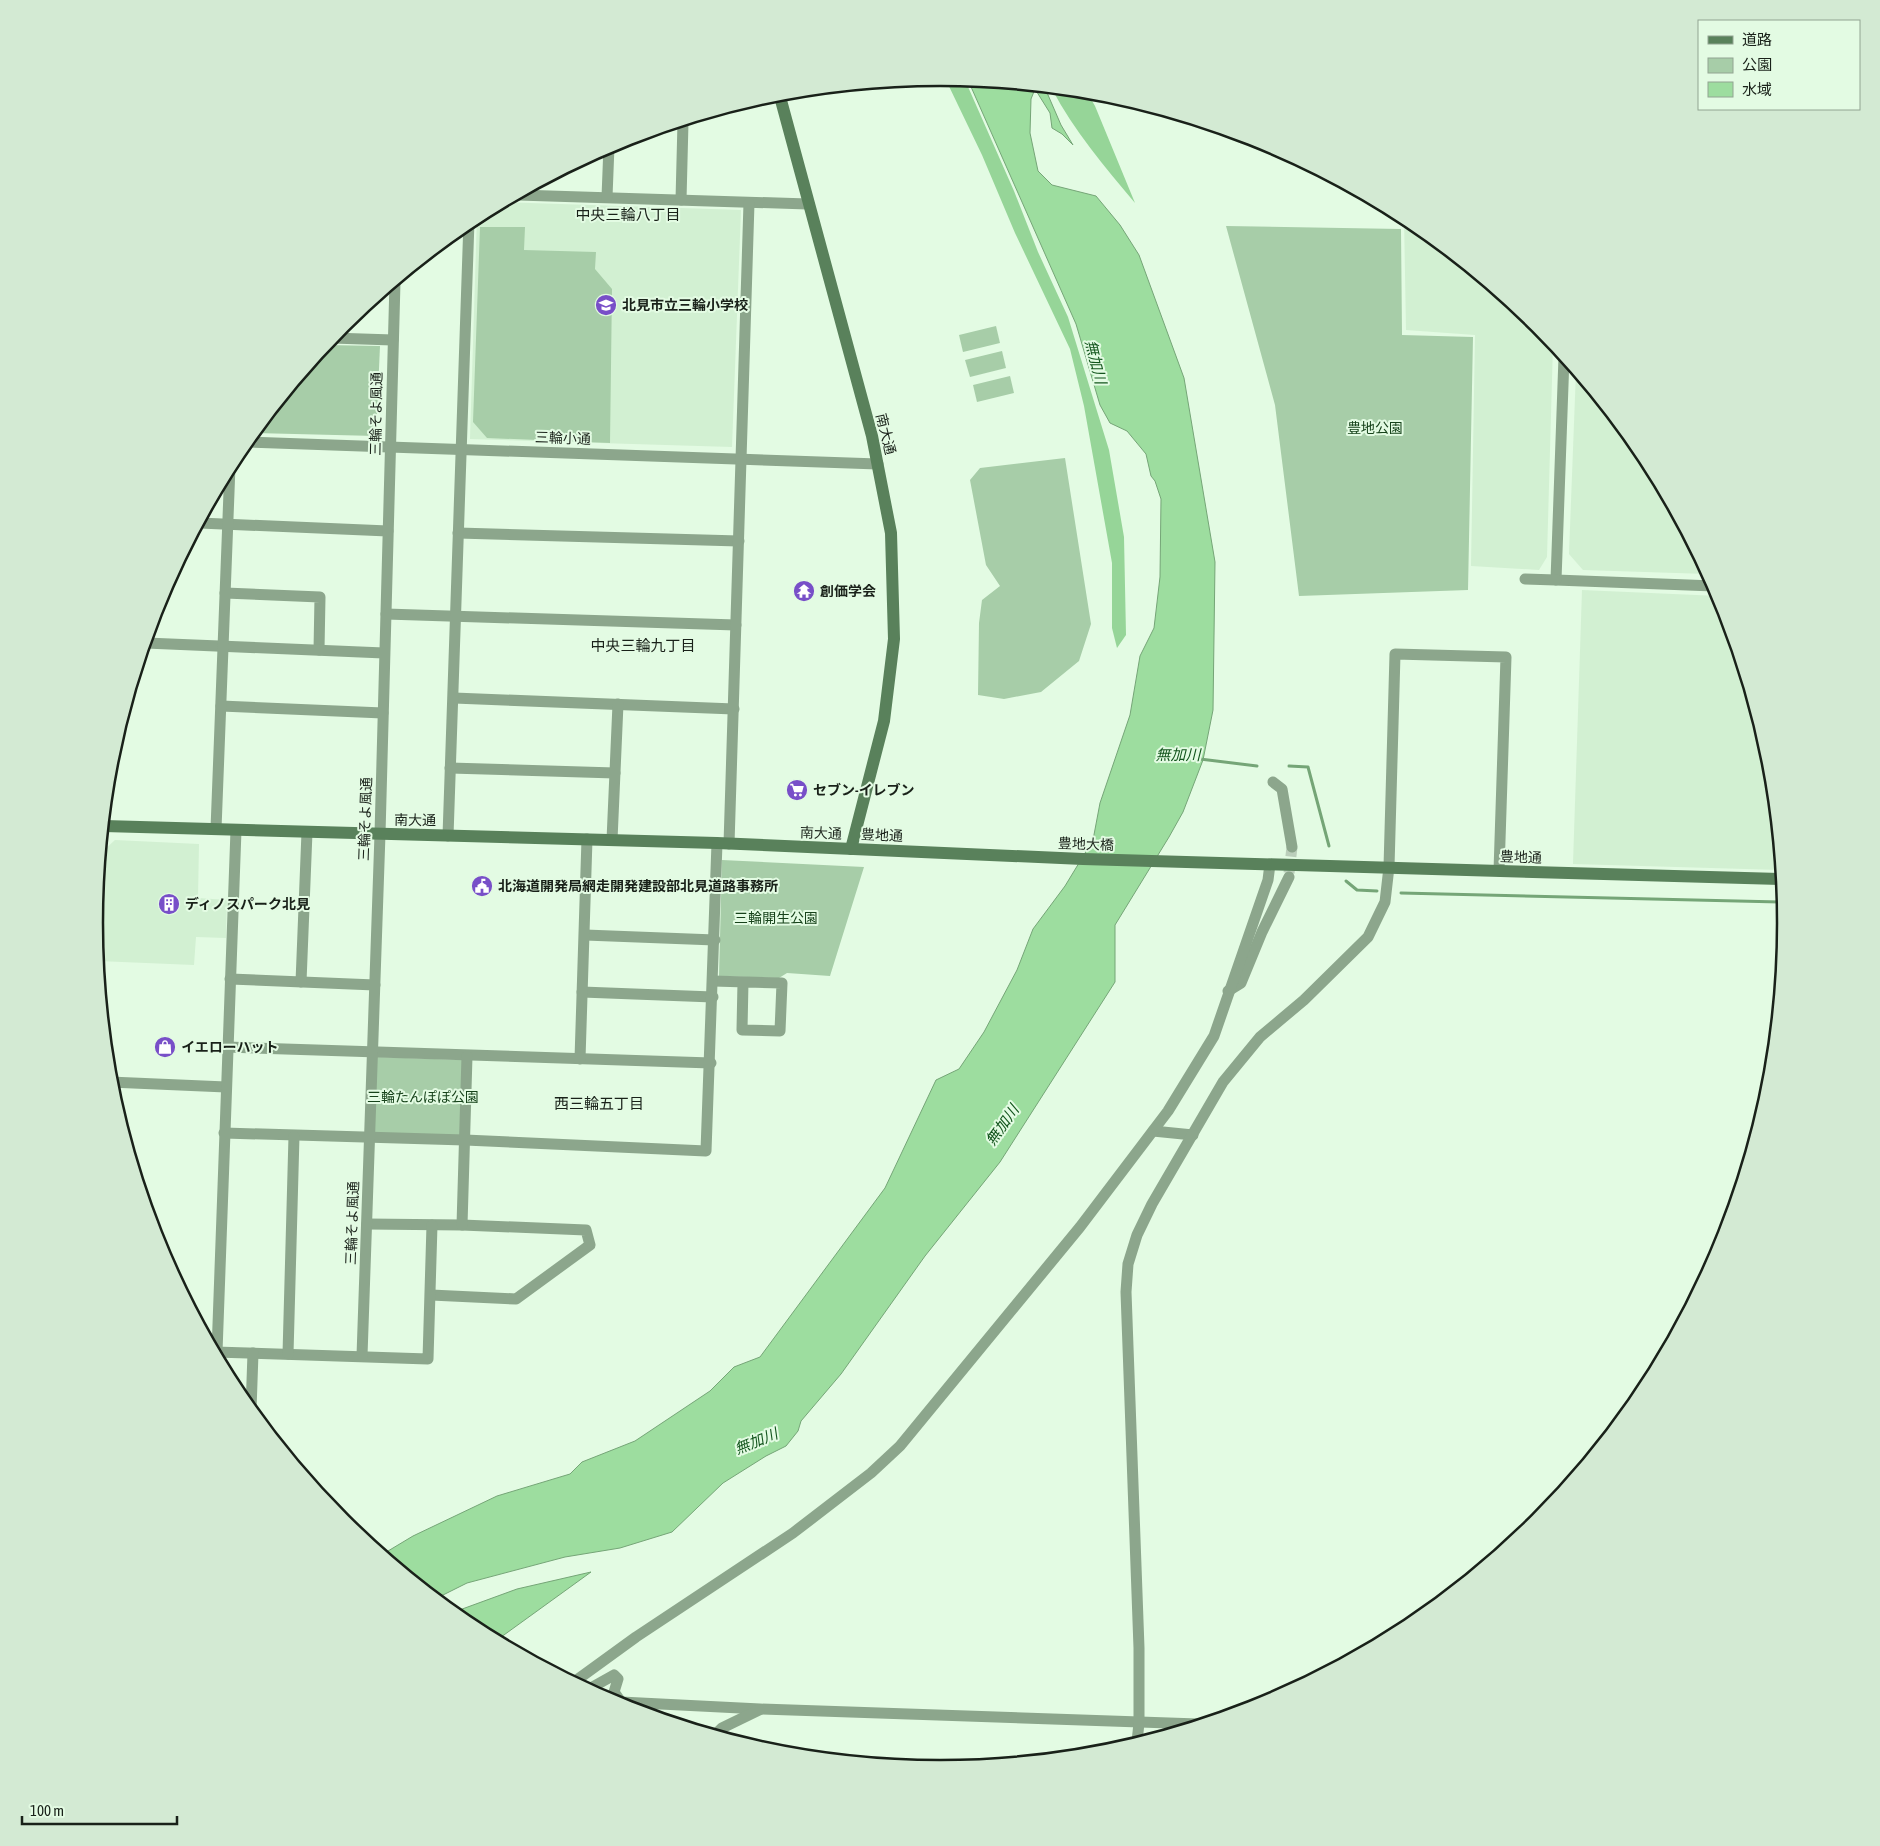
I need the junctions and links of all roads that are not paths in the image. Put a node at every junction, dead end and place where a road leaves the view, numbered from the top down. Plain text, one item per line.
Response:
1 (781, 101) edge
2 (683, 127) edge
3 (609, 155) edge
4 (537, 190) edge
5 (607, 197) junction
6 (681, 200) junction
7 (749, 203) junction
8 (808, 204) junction
9 (469, 232) edge
10 (395, 288) edge
11 (341, 338) edge
12 (393, 340) junction
13 (1564, 365) edge
14 (255, 442) edge
15 (391, 448) junction
16 (461, 450) junction
17 (741, 459) junction
18 (878, 464) junction
19 (229, 482) edge
20 (206, 523) edge
21 (228, 524) junction
22 (388, 531) junction
23 (458, 533) junction
24 (739, 541) junction
25 (1525, 579) dead end
26 (1556, 580) junction
27 (1705, 586) edge
28 (226, 593) junction
29 (386, 614) junction
30 (457, 616) junction
31 (736, 625) junction
32 (152, 643) edge
33 (224, 646) junction
34 (319, 650) junction
35 (384, 653) junction
36 (454, 698) junction
37 (618, 704) junction
38 (221, 706) junction
39 (734, 709) junction
40 (383, 712) junction
41 (450, 768) junction
42 (615, 773) junction
43 (1274, 782) dead end
44 (109, 826) edge
45 (216, 829) junction
46 (236, 830) junction
47 (307, 832) junction
48 (380, 834) junction
49 (448, 836) junction
50 (587, 839) junction
51 (612, 840) junction
52 (723, 843) junction
53 (1292, 847) tunnel mouth
54 (851, 849) junction
55 (911, 852) joint
56 (1265, 864) junction
57 (1389, 867) junction
58 (1499, 871) junction
59 (1289, 877) tunnel mouth
60 (1775, 879) edge
61 (585, 935) junction
62 (715, 940) junction
63 (230, 979) junction
64 (713, 981) junction
65 (302, 982) junction
66 (743, 982) junction
67 (375, 985) junction
68 (1228, 991) junction
69 (582, 992) junction
70 (713, 997) junction
71 (227, 1047) junction
72 (372, 1053) junction
73 (467, 1056) junction
74 (580, 1059) junction
75 (711, 1063) junction
76 (118, 1082) edge
77 (226, 1087) junction
78 (1153, 1131) junction
79 (224, 1133) junction
80 (1193, 1135) junction
81 (294, 1136) junction
82 (369, 1138) junction
83 (465, 1140) junction
84 (367, 1224) junction
85 (432, 1225) junction
86 (462, 1225) junction
87 (431, 1296) junction
88 (216, 1343) edge
89 (222, 1352) edge
90 (253, 1353) junction
91 (288, 1354) junction
92 (362, 1356) junction
93 (251, 1398) edge
94 (580, 1678) edge
95 (596, 1685) edge
96 (610, 1692) edge
97 (638, 1703) edge
98 (760, 1709) junction
99 (1139, 1723) junction
100 (1181, 1724) edge
101 (720, 1730) edge
102 (1138, 1736) edge

1 - 8 main road, 南大通
2 - 6 street
3 - 5 street
4 - 5 street
5 - 6 street
6 - 7 street
7 - 8 street
7 - 17 street
8 - 18 main road, 南大通
9 - 16 street
10 - 12 street, 三輪そよ風通
11 - 12 street
12 - 15 street, 三輪そよ風通
13 - 26 street
14 - 15 street, 三輪小通
15 - 16 street, 三輪小通
15 - 22 street, 三輪そよ風通
16 - 17 street, 三輪小通
16 - 23 street
17 - 18 street, 三輪小通
17 - 24 street
18 - 54 main road, 南大通
19 - 21 street
20 - 21 street
21 - 22 street
21 - 28 street
22 - 29 street, 三輪そよ風通
23 - 24 street
23 - 30 street
24 - 31 street
25 - 26 street
26 - 27 street
28 - 33 street
28 - 34 street
29 - 30 street
29 - 35 street, 三輪そよ風通
30 - 31 street
30 - 36 street
31 - 39 street
32 - 33 street
33 - 34 street
33 - 38 street
34 - 35 street
35 - 40 street, 三輪そよ風通
36 - 37 street
36 - 41 street
37 - 39 street
37 - 42 street
38 - 40 street
38 - 45 street
39 - 52 street
40 - 48 street, 三輪そよ風通
41 - 42 street
41 - 49 street
42 - 51 street
43 - 53 street
44 - 45 main road, 南大通
45 - 46 main road, 南大通
46 - 47 main road, 南大通
46 - 63 street
47 - 48 main road, 南大通
47 - 65 street
48 - 49 main road, 南大通
48 - 67 street, 三輪そよ風通
49 - 50 main road, 南大通
50 - 51 main road, 南大通
50 - 61 street
51 - 52 main road, 南大通
52 - 54 main road, 南大通
52 - 62 street
54 - 55 main road, 豊地通
55 - 56 main road, 豊地大橋
56 - 57 main road, 豊地通
56 - 68 street
57 - 58 main road, 豊地通
57 - 58 street
57 - 80 street
58 - 60 main road, 豊地通
59 - 68 street
61 - 62 street
61 - 69 street
62 - 64 street
63 - 65 street
63 - 71 street
64 - 66 street
64 - 70 street
65 - 67 street
66 - 66 street
67 - 72 street, 三輪そよ風通
68 - 78 street
69 - 70 street
69 - 74 street
70 - 75 street
71 - 72 street
71 - 77 street
72 - 73 street
72 - 82 street, 三輪そよ風通
73 - 74 street
73 - 83 street
74 - 75 street
75 - 83 street
76 - 77 street
77 - 79 street
78 - 80 street
78 - 94 street
79 - 81 street
79 - 88 street
80 - 99 street
81 - 82 street
81 - 91 street
82 - 83 street
82 - 84 street, 三輪そよ風通
83 - 86 street
84 - 85 street
84 - 92 street, 三輪そよ風通
85 - 86 street
85 - 87 street
86 - 87 street
87 - 92 street
89 - 90 street
90 - 91 street
90 - 93 street
91 - 92 street
95 - 96 street
97 - 98 street
98 - 99 street
98 - 101 street
99 - 100 street
99 - 102 street

